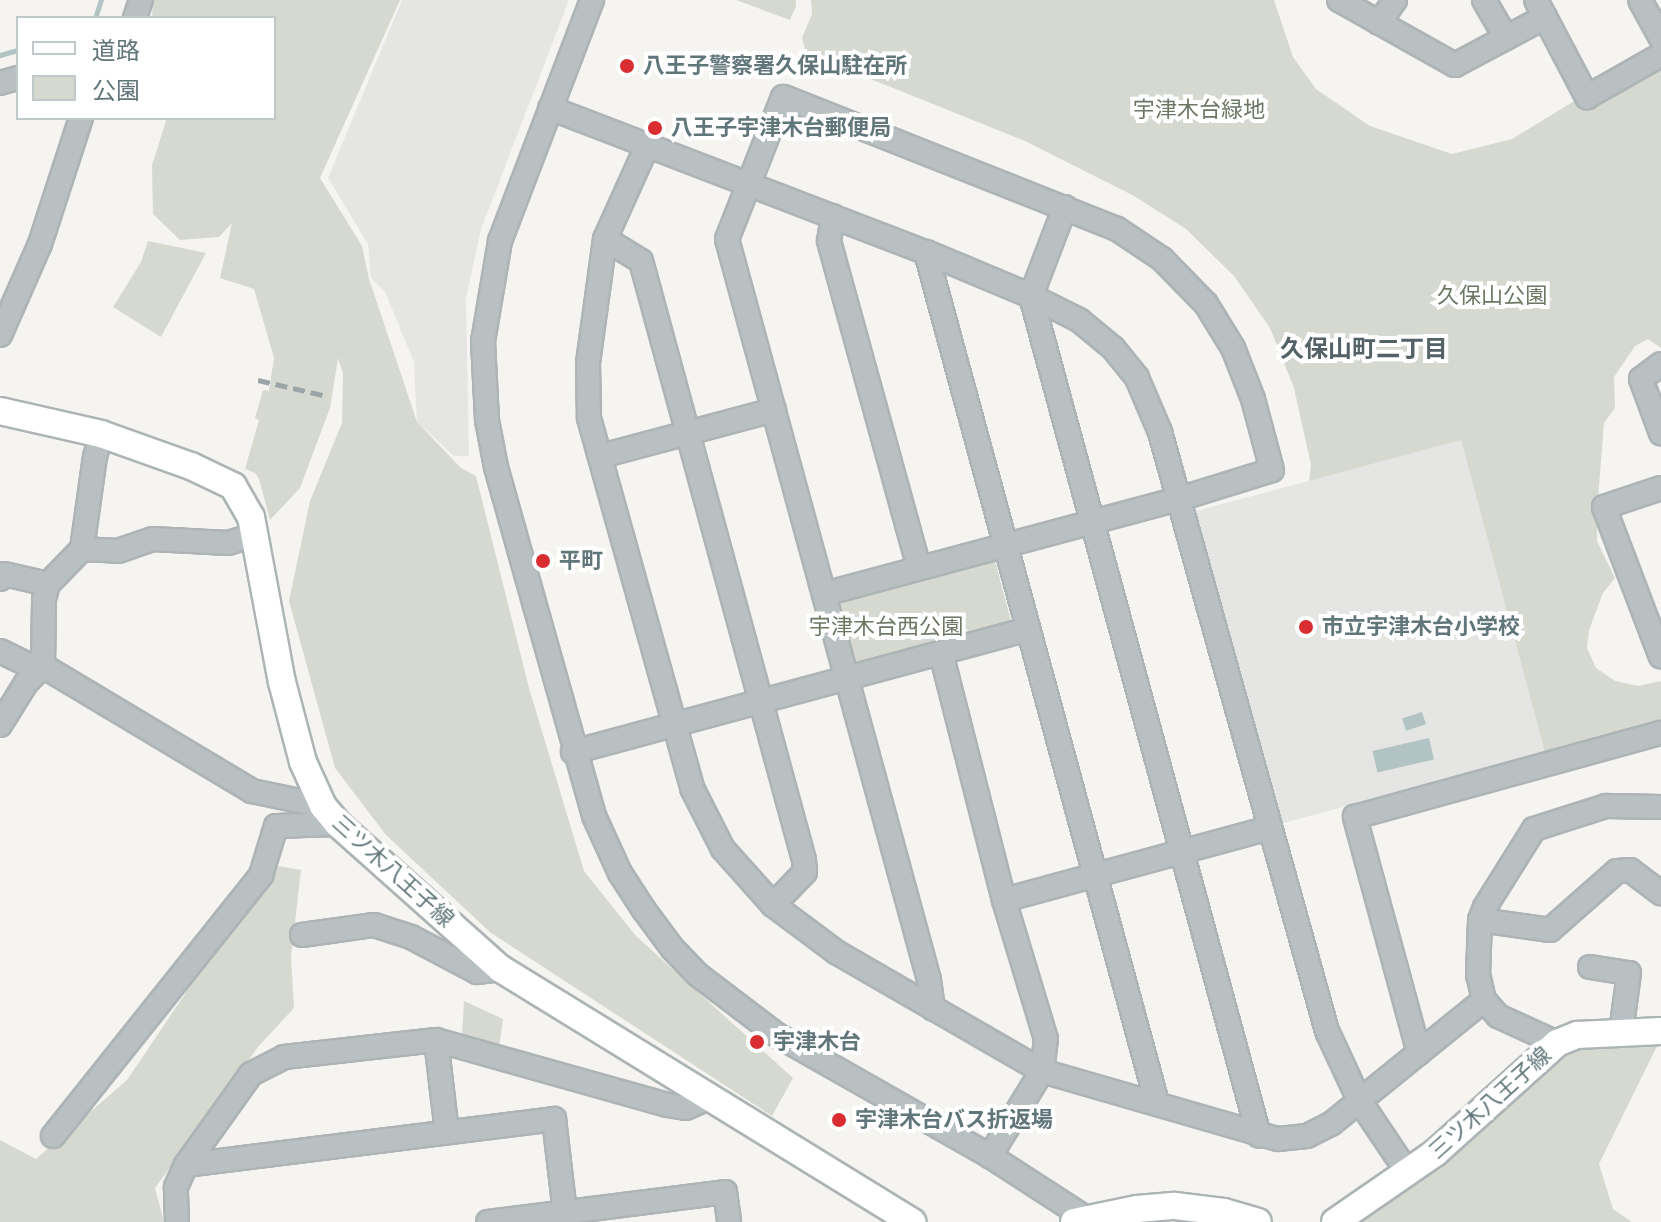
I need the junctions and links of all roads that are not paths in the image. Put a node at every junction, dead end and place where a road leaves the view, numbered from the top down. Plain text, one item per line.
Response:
1 (592, 0) edge
2 (1339, 0) edge
3 (1395, 0) edge
4 (1484, 0) edge
5 (1640, 0) edge
6 (1540, 9) edge
7 (1379, 23) junction
8 (1506, 38) junction
9 (1661, 38) edge
10 (1661, 55) edge
11 (550, 108) junction
12 (80, 120) edge
13 (647, 146) junction
14 (747, 186) junction
15 (1065, 207) junction
16 (833, 216) junction
17 (605, 239) junction
18 (926, 252) junction
19 (1031, 296) junction
20 (0, 335) edge
21 (1661, 364) edge
22 (0, 398) edge
23 (774, 410) junction
24 (10, 414) edge
25 (688, 433) junction
26 (1661, 433) edge
27 (101, 434) junction
28 (601, 456) junction
29 (1661, 488) edge
30 (1179, 499) junction
31 (1092, 520) junction
32 (255, 535) junction
33 (1005, 543) junction
34 (82, 549) junction
35 (919, 567) junction
36 (0, 579) edge
37 (48, 584) junction
38 (824, 594) junction
39 (1028, 629) junction
40 (0, 651) edge
41 (941, 653) junction
42 (1661, 657) edge
43 (41, 668) junction
44 (847, 678) junction
45 (760, 702) junction
46 (0, 725) edge
47 (672, 726) junction
48 (1661, 733) edge
49 (573, 752) junction
50 (1661, 807) edge
51 (330, 815) junction
52 (1269, 828) junction
53 (1182, 851) junction
54 (1095, 875) junction
55 (1661, 893) edge
56 (1004, 900) junction
57 (773, 905) junction
58 (1480, 920) junction
59 (302, 935) dead end
60 (1590, 967) dead end
61 (501, 969) junction
62 (1484, 1000) junction
63 (933, 1009) junction
64 (1661, 1031) edge
65 (1621, 1032) junction
66 (436, 1040) junction
67 (1557, 1043) junction
68 (1419, 1053) junction
69 (1042, 1071) junction
70 (708, 1098) junction
71 (1359, 1100) junction
72 (1157, 1103) junction
73 (447, 1132) junction
74 (53, 1136) dead end
75 (1259, 1136) junction
76 (990, 1156) junction
77 (186, 1165) junction
78 (1408, 1173) junction
79 (565, 1212) junction
80 (1080, 1220) edge
81 (177, 1222) edge
82 (488, 1222) edge
83 (729, 1222) edge
84 (912, 1222) edge
85 (1258, 1222) edge
86 (1335, 1222) edge

1 - 11 street
2 - 7 street
3 - 7 street
4 - 8 street
5 - 9 street
6 - 8 street
6 - 10 street
7 - 8 street
11 - 13 street
11 - 49 street
12 - 20 street
13 - 14 street
13 - 17 street
14 - 15 street
14 - 16 street
14 - 23 street
15 - 19 street
15 - 30 street
16 - 18 street
16 - 35 street
17 - 25 street
17 - 28 street
18 - 19 street
18 - 33 street
19 - 30 street
19 - 31 street
21 - 26 street
22 - 24 street
23 - 25 street
23 - 38 street
24 - 27 main road, 三ツ木八王子線
25 - 28 street
25 - 45 street
27 - 32 main road, 三ツ木八王子線
27 - 34 street
28 - 47 street
29 - 42 street
30 - 31 street
30 - 52 street
31 - 33 street
31 - 53 street
32 - 34 street
32 - 51 main road, 三ツ木八王子線
33 - 35 street
33 - 39 street
34 - 37 street
35 - 38 street
36 - 37 street
37 - 43 street
38 - 44 street
39 - 41 street
39 - 54 street
40 - 43 street
41 - 44 street
41 - 56 street
43 - 46 street
43 - 51 street
44 - 45 street
44 - 63 street
45 - 47 street
45 - 57 street
47 - 49 street
47 - 57 street
48 - 68 street
49 - 76 street
50 - 58 street
51 - 61 main road, 三ツ木八王子線
51 - 74 street
52 - 53 street
52 - 71 street
53 - 54 street
53 - 75 street
54 - 56 street
54 - 72 street
55 - 58 street
56 - 69 street
57 - 63 street
58 - 62 street
59 - 61 street
60 - 65 street
61 - 70 main road, 三ツ木八王子線
62 - 67 street
62 - 68 street
63 - 69 street
64 - 65 main road, 三ツ木八王子線
65 - 67 main road, 三ツ木八王子線
66 - 70 street
66 - 73 street
66 - 77 street
67 - 78 main road, 三ツ木八王子線
68 - 71 street
69 - 72 street
69 - 76 street
70 - 84 main road, 三ツ木八王子線
71 - 75 street
71 - 78 street
72 - 75 street
73 - 77 street
73 - 79 street
76 - 80 street
77 - 81 street
78 - 86 main road, 三ツ木八王子線
79 - 82 street
79 - 83 street
80 - 85 main road

